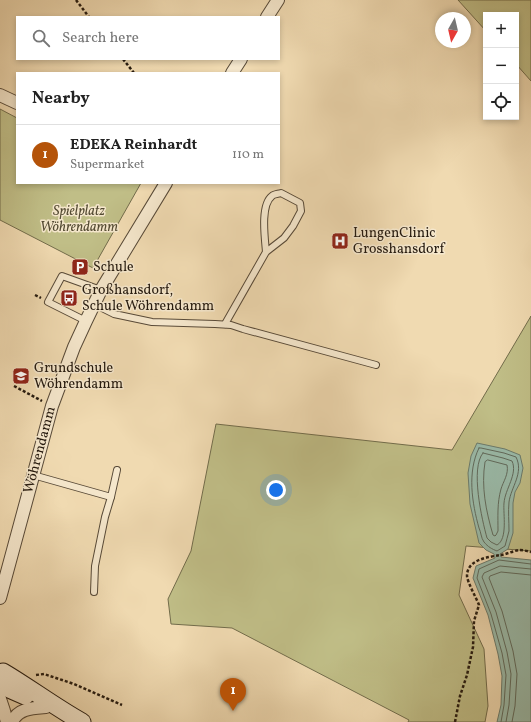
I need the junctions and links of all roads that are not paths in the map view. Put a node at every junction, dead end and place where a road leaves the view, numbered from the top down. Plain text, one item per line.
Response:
1 (278, 0) edge
2 (268, 16) edge
3 (240, 60) edge
4 (233, 72) edge
5 (0, 95) edge
6 (16, 103) edge
7 (165, 184) edge
8 (266, 252) junction
9 (101, 290) junction
10 (94, 304) junction
11 (86, 321) junction
12 (225, 324) junction
13 (376, 365) dead end
14 (117, 470) dead end
15 (33, 475) junction
16 (111, 496) junction
17 (94, 592) dead end
18 (0, 598) edge
19 (1, 674) edge
20 (0, 699) edge
21 (46, 707) junction
22 (77, 719) edge
23 (7, 722) edge
24 (12, 722) edge

1 - 2 street
3 - 4 street
5 - 6 street
7 - 9 street, Wöhrendamm
8 - 8 lane
8 - 12 lane
9 - 10 street, Wöhrendamm
9 - 11 lane
10 - 11 street, Wöhrendamm
10 - 12 lane
11 - 15 street, Wöhrendamm
12 - 13 lane
14 - 16 lane
15 - 16 lane
15 - 18 street, Wöhrendamm
16 - 17 lane
19 - 21 main road
19 - 22 main road
20 - 23 street
21 - 22 main road
21 - 24 street

